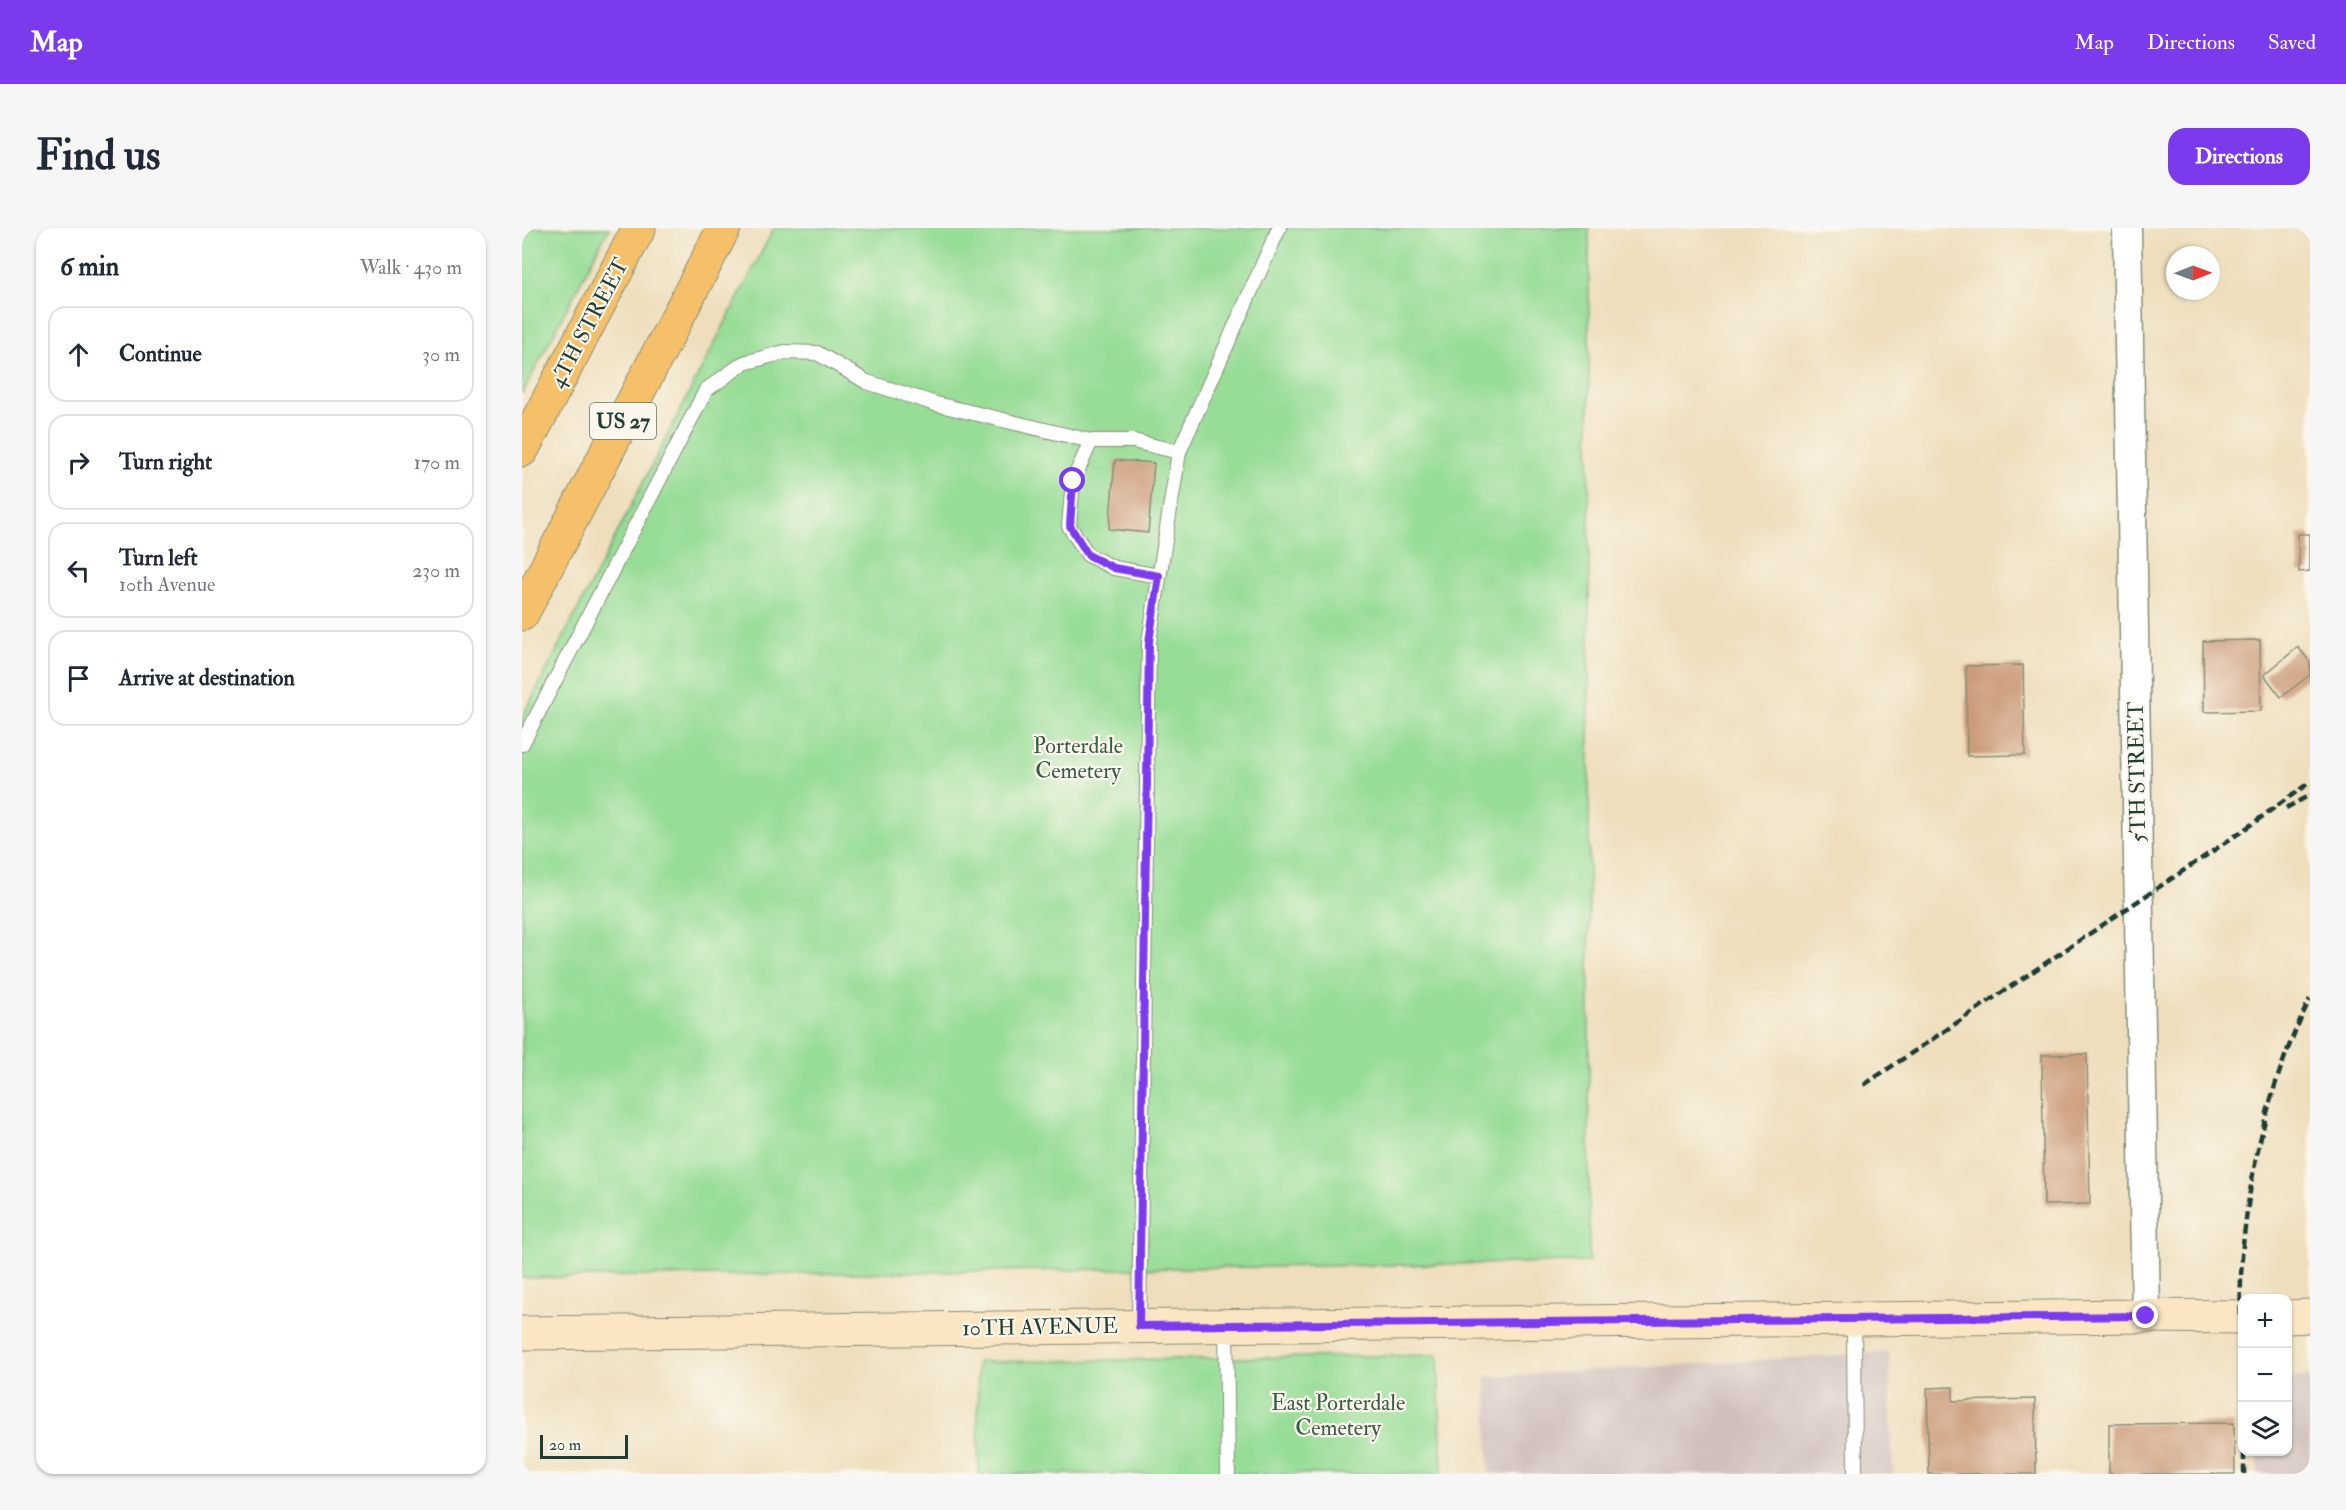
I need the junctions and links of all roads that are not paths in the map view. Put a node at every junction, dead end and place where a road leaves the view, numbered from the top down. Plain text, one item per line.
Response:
1 (639, 228) edge
2 (724, 228) edge
3 (1279, 228) edge
4 (2127, 228) edge
5 (1091, 441) junction
6 (522, 450) edge
7 (1179, 452) junction
8 (1159, 576) junction
9 (522, 614) edge
10 (522, 744) edge
11 (2146, 1316) junction
12 (2310, 1316) edge
13 (2238, 1317) edge
14 (2292, 1317) edge
15 (1854, 1319) junction
16 (1139, 1326) junction
17 (1227, 1326) junction
18 (522, 1333) edge
19 (1227, 1474) edge
20 (1855, 1474) edge

1 - 6 highway, 4TH STREET
2 - 9 highway, US 27
3 - 7 lane
4 - 11 street, 5TH STREET
5 - 7 lane
5 - 8 lane
5 - 10 lane
7 - 8 lane
8 - 16 lane
11 - 13 main road, 10TH AVENUE
11 - 15 main road, 10TH AVENUE
12 - 14 main road
15 - 17 main road, 10TH AVENUE
15 - 20 lane
16 - 17 main road, 10TH AVENUE
16 - 18 main road, 10TH AVENUE
17 - 19 lane

